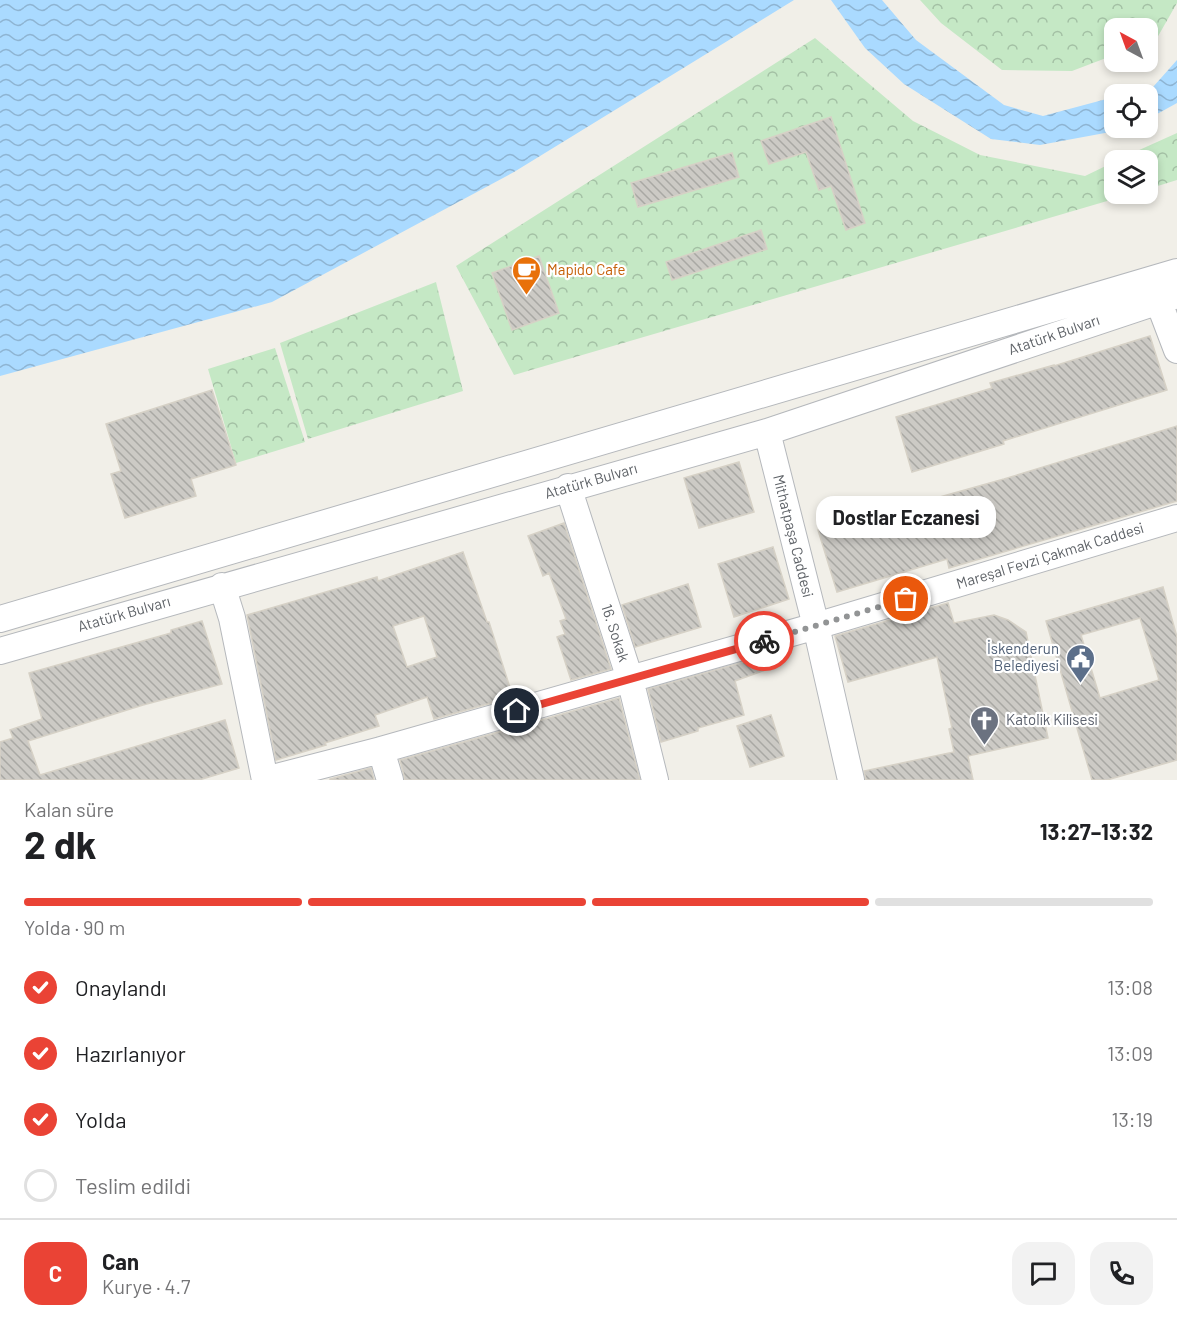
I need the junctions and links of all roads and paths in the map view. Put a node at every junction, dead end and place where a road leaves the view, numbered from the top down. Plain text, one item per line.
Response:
1 (1177, 272) edge
2 (1168, 297) edge
3 (1177, 350) edge
4 (767, 432) junction
5 (568, 487) junction
6 (1177, 518) edge
7 (222, 586) junction
8 (0, 619) edge
9 (816, 626) junction
10 (0, 651) edge
11 (630, 679) junction
12 (381, 750) junction
13 (265, 780) edge
14 (390, 780) edge
15 (655, 780) edge
16 (851, 780) edge

1 - 8 street, Atatürk Bulvarı
2 - 3 street
2 - 4 street, Atatürk Bulvarı
4 - 5 street, Atatürk Bulvarı
4 - 9 street, Mithatpaşa Caddesi
5 - 7 street, Atatürk Bulvarı
5 - 11 street, 16. Sokak
6 - 9 street, Mareşal Fevzi Çakmak Caddesi
7 - 10 street, Atatürk Bulvarı
7 - 13 street
9 - 11 street, Mareşal Fevzi Çakmak Caddesi
9 - 16 street, Mithatpaşa Caddesi
11 - 12 street, Mareşal Fevzi Çakmak Caddesi
11 - 15 street, 16. Sokak
12 - 13 street, Mareşal Fevzi Çakmak Caddesi
12 - 14 street

